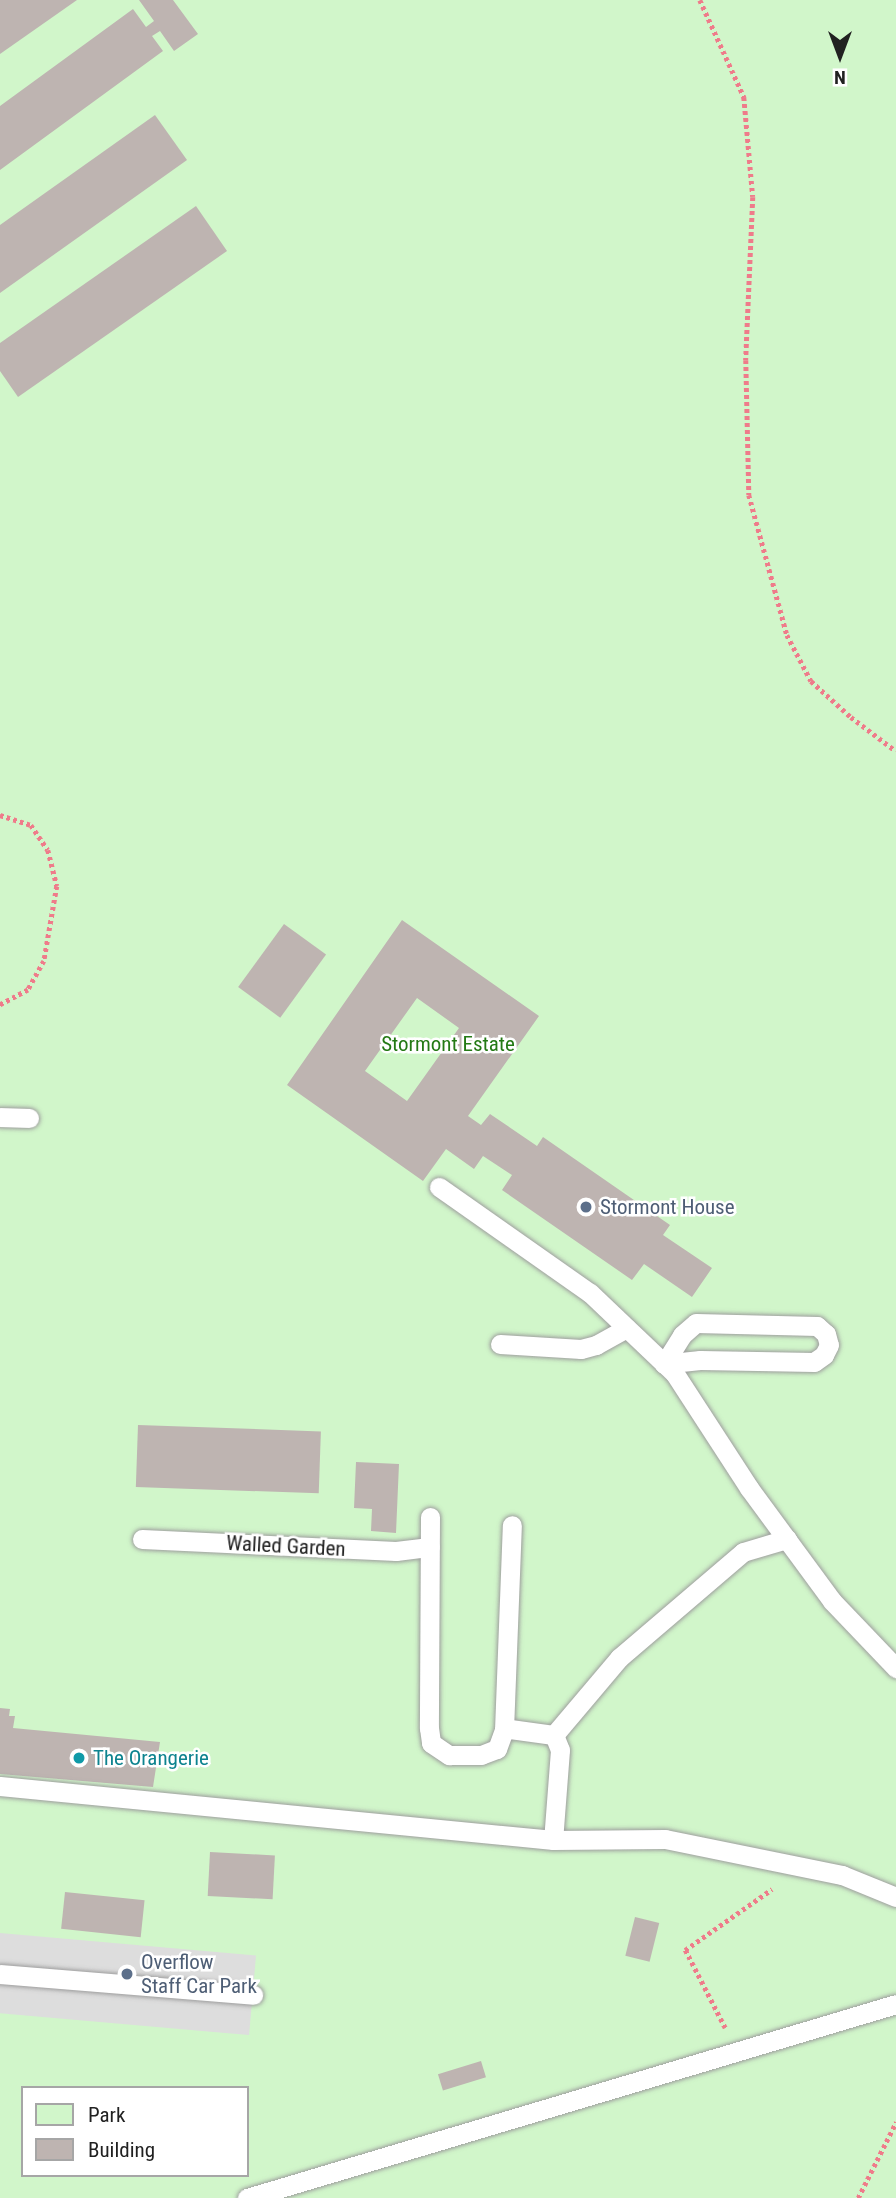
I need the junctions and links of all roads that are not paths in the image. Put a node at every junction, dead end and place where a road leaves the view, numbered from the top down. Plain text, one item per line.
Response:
1 (0, 1117) edge
2 (29, 1118) dead end
3 (439, 1187) dead end
4 (627, 1328) junction
5 (500, 1344) dead end
6 (664, 1364) junction
7 (430, 1517) dead end
8 (512, 1525) dead end
9 (142, 1539) dead end
10 (787, 1539) junction
11 (430, 1547) junction
12 (896, 1668) edge
13 (504, 1730) junction
14 (554, 1735) junction
15 (0, 1786) edge
16 (553, 1840) junction
17 (896, 1897) edge
18 (0, 1974) edge
19 (253, 1994) dead end
20 (896, 2004) edge
21 (279, 2193) edge
22 (247, 2198) edge

1 - 2 lane
3 - 4 lane
4 - 5 lane
4 - 6 lane
6 - 6 lane
6 - 10 lane
7 - 11 lane
8 - 13 lane
9 - 11 lane, Walled Garden
10 - 12 lane
10 - 14 lane
11 - 13 lane
13 - 14 lane
14 - 16 lane
15 - 16 lane
16 - 17 lane
18 - 19 lane
20 - 21 lane
21 - 22 lane

